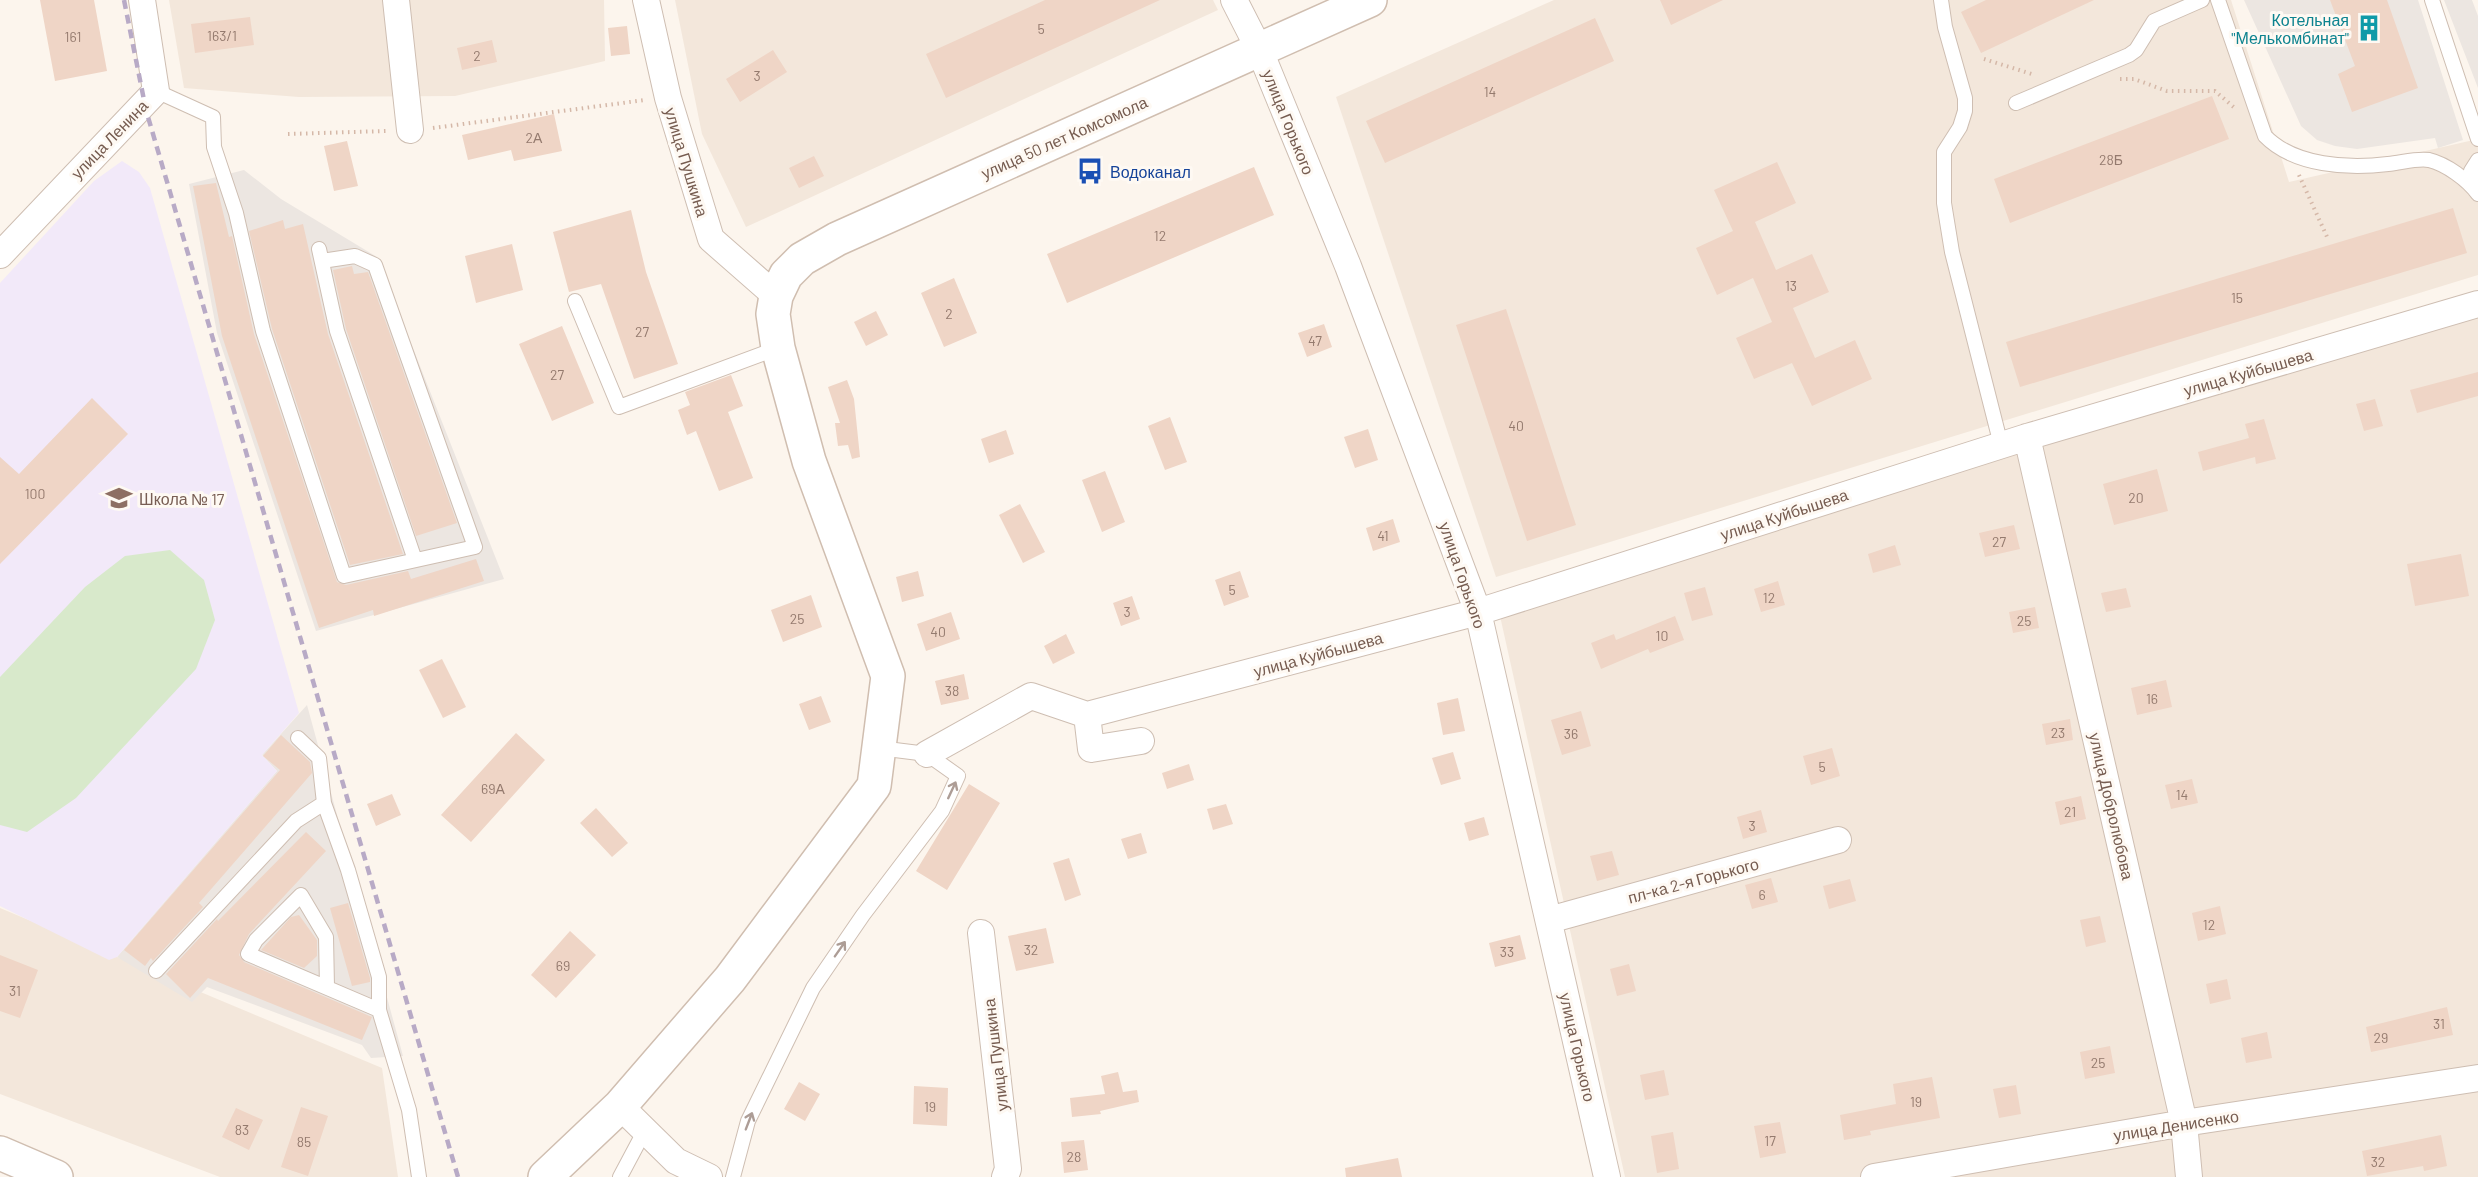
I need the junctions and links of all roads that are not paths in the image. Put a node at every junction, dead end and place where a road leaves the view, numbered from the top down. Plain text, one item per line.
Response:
1 (142, 0) edge
2 (396, 0) edge
3 (646, 0) edge
4 (1234, 0) edge
5 (1370, 0) edge
6 (1941, 0) edge
7 (2202, 0) edge
8 (2218, 0) edge
9 (2432, 0) edge
10 (1260, 51) junction
11 (156, 91) junction
12 (2016, 103) dead end
13 (410, 130) road end
14 (2478, 139) edge
15 (2478, 160) edge
16 (2477, 193) edge
17 (0, 255) edge
18 (776, 296) junction
19 (575, 301) dead end
20 (2478, 304) edge
21 (778, 348) junction
22 (2027, 437) junction
23 (2001, 445) junction
24 (415, 560) junction
25 (1478, 612) junction
26 (1087, 715) junction
27 (298, 738) dead end
28 (1141, 741) dead end
29 (879, 748) junction
30 (927, 754) junction
31 (324, 803) junction
32 (1838, 840) dead end
33 (1549, 920) junction
34 (981, 933) dead end
35 (156, 971) dead end
36 (327, 987) junction
37 (379, 1010) junction
38 (2478, 1078) edge
39 (620, 1106) junction
40 (2184, 1123) junction
41 (645, 1130) junction
42 (0, 1153) edge
43 (56, 1177) edge
44 (419, 1177) edge
45 (545, 1177) edge
46 (620, 1177) edge
47 (709, 1177) edge
48 (733, 1177) edge
49 (1005, 1177) edge
50 (1607, 1177) edge
51 (1874, 1177) edge
52 (2189, 1177) edge

1 - 11 street, улица Ленина
2 - 13 street
3 - 18 street, улица Пушкина
4 - 10 street, улица Горького
5 - 10 street, улица 50 лет Комсомола
6 - 23 lane
7 - 12 lane
8 - 16 lane
9 - 14 lane
10 - 18 street, улица 50 лет Комсомола
10 - 25 street, улица Горького
11 - 17 street, улица Ленина
11 - 24 lane
15 - 16 lane
18 - 21 street
19 - 21 lane
20 - 22 street, улица Куйбышева
21 - 29 street
22 - 23 street, улица Куйбышева
22 - 40 street, улица Добролюбова
23 - 25 street, улица Куйбышева
24 - 24 lane
25 - 26 street, улица Куйбышева
25 - 33 street, улица Горького
26 - 28 street
26 - 30 street
27 - 31 lane
29 - 30 lane
29 - 39 street
48 -> 30 lane
31 - 35 lane
31 - 37 lane
32 - 33 street, пл-ка 2-я Горького
33 - 50 street, улица Горького
34 - 49 street, улица Пушкина
36 - 36 lane
36 - 37 lane
37 - 44 lane
38 - 40 street, улица Денисенко
39 - 41 street
39 - 45 street
40 - 51 street, улица Денисенко
40 - 52 street, улица Добролюбова
41 - 46 lane
41 - 47 street
42 - 43 street

